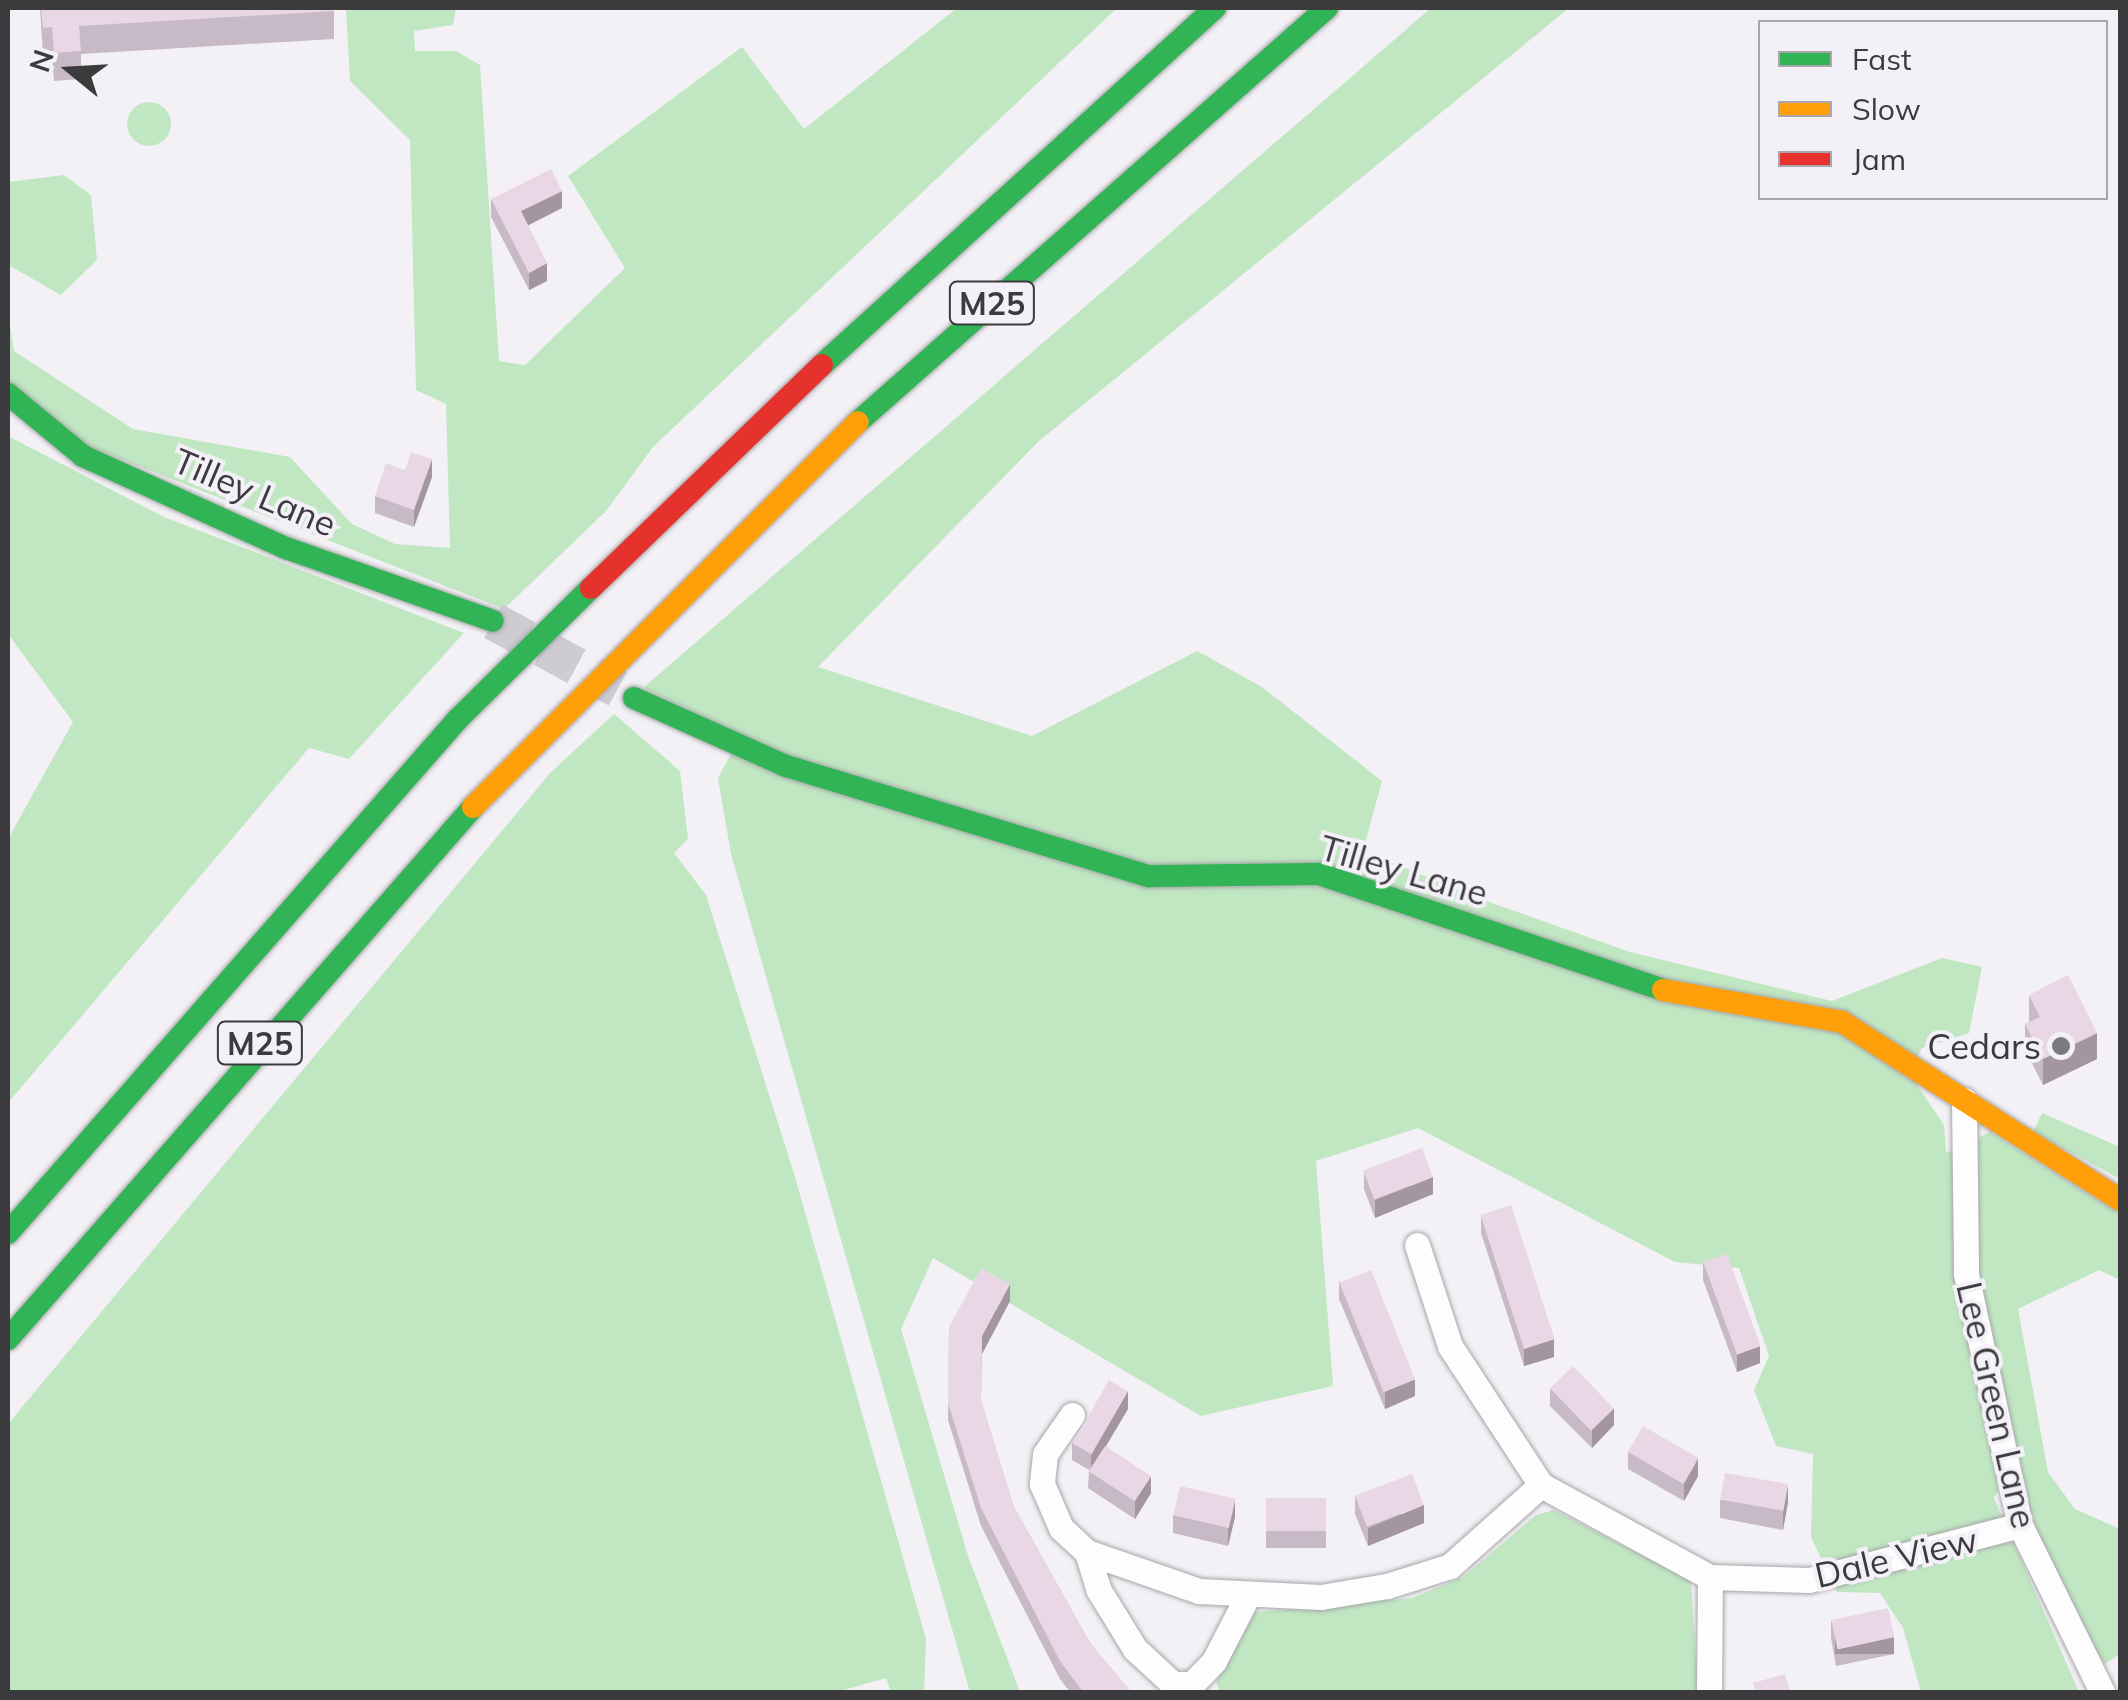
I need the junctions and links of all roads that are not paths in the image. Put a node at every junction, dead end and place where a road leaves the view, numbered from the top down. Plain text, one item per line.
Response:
1 (1215, 8) edge
2 (1328, 8) edge
3 (8, 394) edge
4 (493, 621) tunnel mouth
5 (634, 698) tunnel mouth
6 (1964, 1100) junction
7 (2120, 1200) edge
8 (8, 1233) edge
9 (1417, 1245) dead end
10 (8, 1339) edge
11 (1072, 1415) dead end
12 (1541, 1484) junction
13 (2020, 1525) junction
14 (1087, 1552) junction
15 (1710, 1577) junction
16 (1247, 1598) junction
17 (1709, 1692) edge
18 (2102, 1692) edge

1 - 8 main road, M25
2 - 10 main road, M25
3 - 4 main road, Tilley Lane
5 - 6 main road, Tilley Lane
6 - 7 main road, Tilley Lane
6 - 13 street, Lee Green Lane
9 - 12 street, Dale View
11 - 14 street
12 - 15 street, Dale View
12 - 16 street
13 - 15 street, Dale View
13 - 18 street, Lee Green Lane
14 - 16 street
14 - 16 street
15 - 17 street

